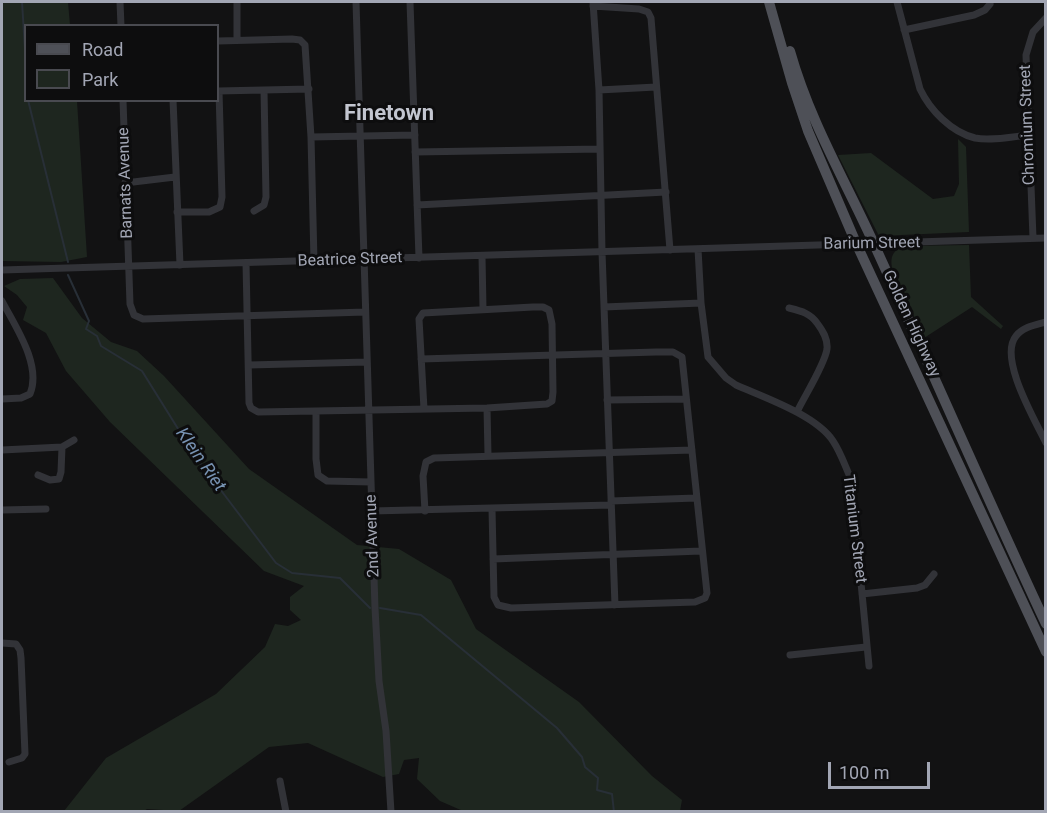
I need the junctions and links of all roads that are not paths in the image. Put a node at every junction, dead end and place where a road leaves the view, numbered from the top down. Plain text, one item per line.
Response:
1 (120, 2) edge
2 (237, 2) edge
3 (356, 2) edge
4 (410, 2) edge
5 (769, 2) edge
6 (776, 2) edge
7 (897, 2) edge
8 (593, 4) edge
9 (990, 4) dead end
10 (1046, 18) edge
11 (121, 24) edge
12 (904, 30) junction
13 (237, 40) junction
14 (219, 41) edge
15 (656, 87) junction
16 (309, 89) junction
17 (264, 90) junction
18 (598, 90) junction
19 (219, 91) edge
20 (123, 102) edge
21 (173, 102) edge
22 (218, 102) edge
23 (414, 135) junction
24 (1028, 135) junction
25 (360, 136) junction
26 (311, 137) junction
27 (600, 149) junction
28 (415, 152) junction
29 (175, 177) junction
30 (125, 183) junction
31 (666, 192) junction
32 (600, 196) junction
33 (417, 205) junction
34 (177, 212) junction
35 (254, 212) dead end
36 (1033, 238) junction
37 (1046, 238) edge
38 (856, 243) junction
39 (874, 244) junction
40 (698, 249) junction
41 (670, 250) junction
42 (602, 252) junction
43 (482, 256) junction
44 (419, 258) junction
45 (364, 259) junction
46 (314, 261) junction
47 (246, 263) junction
48 (180, 265) junction
49 (129, 266) junction
50 (2, 270) edge
51 (2, 301) edge
52 (701, 303) junction
53 (604, 307) junction
54 (789, 308) dead end
55 (483, 309) junction
56 (365, 312) junction
57 (247, 317) junction
58 (1046, 322) edge
59 (606, 355) junction
60 (553, 356) junction
61 (421, 359) junction
62 (367, 362) junction
63 (249, 365) junction
64 (2, 399) edge
65 (686, 399) junction
66 (607, 400) junction
67 (487, 408) junction
68 (424, 409) junction
69 (369, 410) junction
70 (316, 412) junction
71 (796, 412) junction
72 (74, 440) dead end
73 (1046, 443) edge
74 (62, 447) junction
75 (2, 450) edge
76 (692, 450) junction
77 (609, 451) junction
78 (488, 456) junction
79 (38, 475) dead end
80 (371, 482) junction
81 (696, 498) junction
82 (611, 503) junction
83 (46, 509) dead end
84 (492, 509) junction
85 (2, 510) edge
86 (372, 511) junction
87 (425, 511) junction
88 (701, 551) junction
89 (613, 555) junction
90 (493, 559) junction
91 (934, 574) dead end
92 (862, 594) junction
93 (615, 605) junction
94 (1046, 624) edge
95 (2, 643) edge
96 (866, 647) junction
97 (1046, 652) edge
98 (790, 655) dead end
99 (869, 666) dead end
100 (9, 762) dead end
101 (280, 781) dead end
102 (286, 812) edge
103 (391, 812) edge

1 - 11 street
2 - 13 street
3 - 25 street, 2nd Avenue
4 - 23 street
5 - 38 main road, Golden Highway
6 - 39 main road, Golden Highway
7 - 12 street
8 - 15 street
8 - 18 street
9 - 12 street
10 - 24 street, Chromium Street
12 - 24 street
13 - 14 street
13 - 16 street
15 - 18 street
15 - 31 street
16 - 17 street
16 - 26 street
17 - 19 street
17 - 35 street
18 - 27 street
20 - 30 street, Barnats Avenue
21 - 29 street
22 - 34 street
23 - 25 street
23 - 28 street
24 - 36 street, Chromium Street
25 - 26 street
25 - 45 street, 2nd Avenue
26 - 46 street
27 - 28 street
27 - 32 street
28 - 33 street
29 - 30 street
29 - 34 street
30 - 49 street, Barnats Avenue
31 - 32 street
31 - 41 street
32 - 33 street
32 - 42 street
33 - 44 street
34 - 48 street
36 - 37 street, Barium Street
36 - 39 street, Barium Street
38 - 39 street, Barium Street
38 - 40 street, Barium Street
38 - 97 main road, Golden Highway
39 - 94 main road, Golden Highway
40 - 41 street, Beatrice Street
40 - 52 street, Titanium Street
41 - 42 street, Beatrice Street
42 - 43 street, Beatrice Street
42 - 53 street
43 - 44 street, Beatrice Street
43 - 55 street
44 - 45 street, Beatrice Street
45 - 46 street, Beatrice Street
45 - 56 street, 2nd Avenue
46 - 47 street, Beatrice Street
47 - 48 street, Beatrice Street
47 - 57 street
48 - 49 street, Beatrice Street
49 - 50 street, Beatrice Street
49 - 57 street, Barnats Avenue
51 - 64 street
52 - 53 street
52 - 71 street, Titanium Street
53 - 59 street
54 - 71 street
55 - 60 street
55 - 61 street
56 - 57 street
56 - 62 street, 2nd Avenue
57 - 63 street
58 - 73 street
59 - 60 street
59 - 65 street
59 - 66 street
60 - 61 street
60 - 67 street
61 - 68 street
62 - 63 street
62 - 69 street, 2nd Avenue
63 - 70 street
65 - 66 street
65 - 76 street
66 - 77 street
67 - 68 street
67 - 78 street
68 - 69 street
69 - 70 street
69 - 80 street, 2nd Avenue
70 - 80 street
71 - 92 street, Titanium Street
72 - 74 street
74 - 75 street
74 - 79 street
76 - 77 street
76 - 81 street
77 - 78 street
77 - 82 street
78 - 87 street
80 - 86 street, 2nd Avenue
81 - 82 street
81 - 88 street
82 - 84 street
82 - 89 street
83 - 85 street
84 - 87 street
84 - 90 street
86 - 87 street
86 - 103 street, 2nd Avenue
88 - 89 street
88 - 93 street
89 - 90 street
89 - 93 street
90 - 93 street
91 - 92 street
92 - 96 street, Titanium Street
95 - 100 street
96 - 98 street
96 - 99 street, Titanium Street
101 - 102 street

